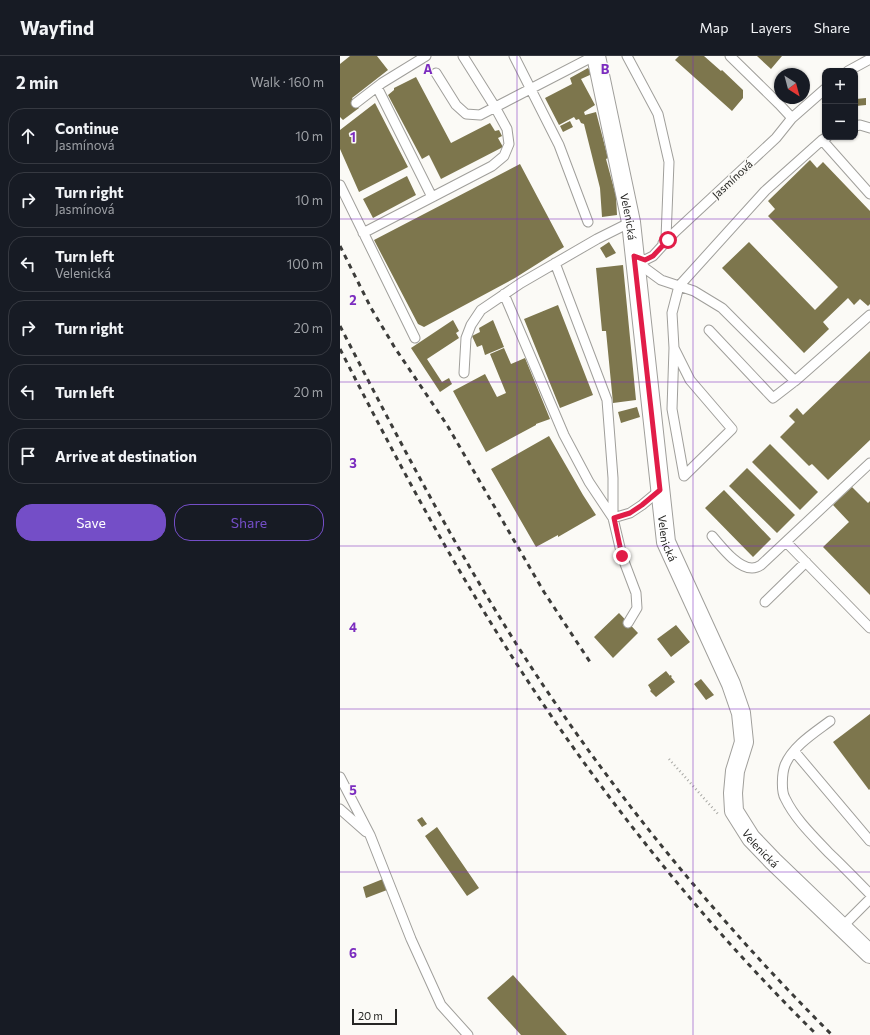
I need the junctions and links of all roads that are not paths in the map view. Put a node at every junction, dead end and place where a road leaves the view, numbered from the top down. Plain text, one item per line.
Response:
1 (426, 56) edge
2 (463, 56) edge
3 (514, 56) edge
4 (595, 56) edge
5 (627, 56) edge
6 (730, 56) edge
7 (870, 59) edge
8 (854, 68) edge
9 (436, 73) dead end
10 (376, 87) junction
11 (531, 88) junction
12 (822, 92) edge
13 (356, 103) dead end
14 (495, 107) junction
15 (792, 118) junction
16 (858, 125) edge
17 (870, 128) edge
18 (823, 140) edge
19 (825, 140) edge
20 (340, 185) edge
21 (870, 194) edge
22 (432, 197) junction
23 (588, 222) dead end
24 (631, 222) junction
25 (363, 233) junction
26 (634, 256) junction
27 (653, 256) junction
28 (555, 263) junction
29 (679, 286) junction
30 (504, 294) junction
31 (870, 315) edge
32 (709, 330) dead end
33 (415, 338) dead end
34 (674, 348) junction
35 (464, 373) dead end
36 (796, 381) junction
37 (870, 463) edge
38 (660, 490) junction
39 (614, 518) junction
40 (712, 536) dead end
41 (786, 542) junction
42 (806, 562) junction
43 (765, 602) dead end
44 (628, 623) dead end
45 (870, 628) edge
46 (830, 721) dead end
47 (794, 751) junction
48 (340, 777) edge
49 (340, 810) edge
50 (370, 835) junction
51 (870, 841) edge
52 (870, 894) edge
53 (870, 899) edge
54 (842, 927) junction
55 (870, 954) edge
56 (468, 1035) edge

1 - 10 lane
2 - 14 lane
3 - 11 lane
4 - 11 lane
4 - 24 street, Velenická
5 - 27 lane
6 - 15 lane
7 - 8 lane
9 - 14 lane
10 - 13 lane
10 - 22 lane
11 - 14 lane
11 - 23 lane
12 - 15 lane, Jasmínová
14 - 22 lane
15 - 27 lane, Jasmínová
16 - 17 lane
18 - 29 lane
19 - 21 lane
20 - 25 lane
22 - 25 lane
24 - 26 street, Velenická
24 - 28 lane
25 - 33 lane
26 - 27 lane
26 - 29 lane
26 - 38 street, Velenická
28 - 30 lane
28 - 39 lane
29 - 34 lane
29 - 36 lane
30 - 35 lane
30 - 39 lane
31 - 36 lane
32 - 36 lane
34 - 34 lane
37 - 41 lane
38 - 39 lane
38 - 54 street, Velenická
39 - 44 lane
40 - 41 lane
41 - 42 lane
42 - 43 lane
42 - 45 lane
46 - 47 lane
47 - 51 lane
47 - 52 lane
48 - 50 lane
49 - 50 lane
50 - 56 lane
53 - 54 lane
54 - 55 street, Velenická

